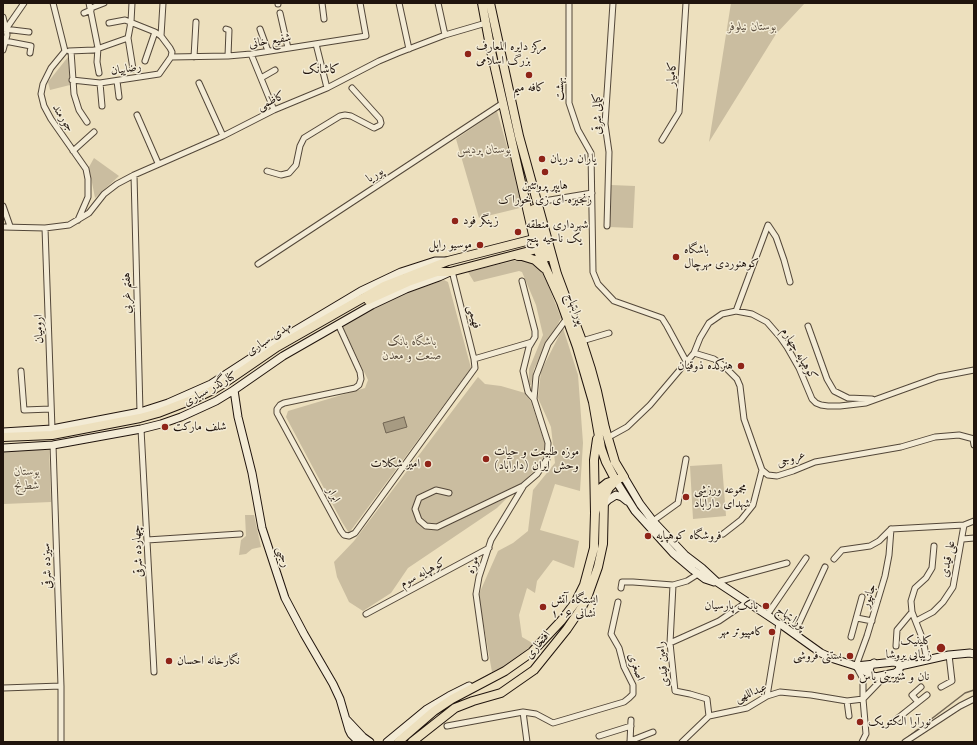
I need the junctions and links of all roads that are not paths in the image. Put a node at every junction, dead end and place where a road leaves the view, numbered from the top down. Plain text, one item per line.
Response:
1 (24, 3) edge
2 (53, 3) edge
3 (104, 3) edge
4 (132, 3) edge
5 (163, 3) edge
6 (322, 3) edge
7 (360, 3) edge
8 (399, 3) edge
9 (438, 3) edge
10 (482, 3) edge
11 (490, 3) edge
12 (569, 3) edge
13 (613, 3) edge
14 (686, 3) edge
15 (90, 7) edge
16 (84, 13) dead end
17 (280, 13) dead end
18 (3, 17) edge
19 (324, 19) dead end
20 (131, 22) junction
21 (196, 22) dead end
22 (109, 23) dead end
23 (486, 23) junction
24 (5, 29) edge
25 (260, 29) dead end
26 (228, 30) dead end
27 (29, 32) dead end
28 (155, 32) junction
29 (445, 35) junction
30 (161, 36) junction
31 (128, 38) junction
32 (5, 41) junction
33 (316, 44) junction
34 (98, 48) junction
35 (288, 48) junction
36 (409, 49) junction
37 (500, 49) junction
38 (3, 50) edge
39 (65, 51) junction
40 (71, 51) junction
41 (268, 51) junction
42 (491, 51) junction
43 (30, 53) dead end
44 (251, 54) junction
45 (228, 56) junction
46 (173, 57) junction
47 (194, 57) junction
48 (145, 61) dead end
49 (133, 69) dead end
50 (275, 70) dead end
51 (99, 73) dead end
52 (261, 78) junction
53 (72, 80) junction
54 (117, 81) junction
55 (100, 83) junction
56 (199, 83) dead end
57 (327, 88) junction
58 (352, 88) dead end
59 (119, 97) dead end
60 (507, 102) junction
61 (102, 106) dead end
62 (274, 110) junction
63 (137, 115) dead end
64 (87, 122) dead end
65 (94, 132) dead end
66 (223, 136) junction
67 (662, 140) dead end
68 (73, 151) junction
69 (158, 163) junction
70 (267, 171) dead end
71 (134, 175) junction
72 (530, 179) junction
73 (592, 193) junction
74 (538, 202) junction
75 (3, 206) edge
76 (78, 220) junction
77 (10, 226) junction
78 (607, 226) dead end
79 (3, 227) edge
80 (45, 228) junction
81 (538, 240) junction
82 (537, 249) junction
83 (482, 252) junction
84 (509, 256) junction
85 (484, 263) junction
86 (258, 264) dead end
87 (451, 271) junction
88 (552, 273) junction
89 (522, 281) dead end
90 (790, 282) dead end
91 (736, 311) junction
92 (567, 318) junction
93 (338, 324) junction
94 (808, 326) dead end
95 (609, 334) dead end
96 (582, 341) junction
97 (532, 342) junction
98 (694, 353) junction
99 (474, 359) junction
100 (686, 361) junction
101 (475, 368) joint
102 (974, 370) edge
103 (21, 371) dead end
104 (234, 390) junction
105 (534, 399) junction
106 (875, 400) junction
107 (52, 409) junction
108 (140, 421) junction
109 (604, 428) junction
110 (3, 432) edge
111 (598, 434) junction
112 (3, 437) edge
113 (52, 437) junction
114 (607, 438) junction
115 (973, 439) edge
116 (3, 442) edge
117 (974, 445) edge
118 (3, 448) edge
119 (686, 459) dead end
120 (762, 470) junction
121 (624, 477) junction
122 (616, 481) junction
123 (523, 486) junction
124 (449, 494) dead end
125 (604, 504) junction
126 (631, 505) junction
127 (595, 513) junction
128 (653, 521) junction
129 (974, 521) edge
130 (964, 525) junction
131 (890, 530) junction
132 (240, 534) dead end
133 (723, 534) dead end
134 (974, 538) edge
135 (963, 539) junction
136 (147, 540) junction
137 (934, 546) dead end
138 (489, 548) junction
139 (806, 558) dead end
140 (834, 558) dead end
141 (787, 563) dead end
142 (825, 567) dead end
143 (698, 574) junction
144 (716, 582) junction
145 (672, 586) junction
146 (621, 588) dead end
147 (585, 592) junction
148 (862, 596) dead end
149 (618, 602) dead end
150 (747, 602) junction
151 (912, 612) junction
152 (366, 614) dead end
153 (767, 615) junction
154 (857, 618) junction
155 (872, 621) junction
156 (916, 622) junction
157 (779, 623) junction
158 (794, 634) junction
159 (851, 637) dead end
160 (670, 643) junction
161 (896, 646) dead end
162 (974, 654) edge
163 (949, 655) junction
164 (485, 658) dead end
165 (927, 660) junction
166 (874, 663) junction
167 (856, 666) junction
168 (900, 666) junction
169 (505, 671) junction
170 (154, 672) dead end
171 (886, 675) junction
172 (873, 676) junction
173 (488, 680) junction
174 (512, 685) junction
175 (61, 686) junction
176 (921, 687) dead end
177 (941, 687) dead end
178 (3, 688) edge
179 (927, 695) dead end
180 (767, 696) junction
181 (863, 699) junction
182 (974, 699) edge
183 (848, 700) junction
184 (918, 702) junction
185 (523, 712) junction
186 (708, 716) junction
187 (849, 716) dead end
188 (346, 719) junction
189 (631, 720) dead end
190 (893, 722) dead end
191 (447, 726) dead end
192 (631, 726) junction
193 (653, 732) dead end
194 (599, 736) dead end
195 (386, 741) edge
196 (415, 741) edge
197 (630, 741) edge
198 (906, 741) edge
199 (60, 742) edge
200 (359, 742) edge
201 (370, 742) edge
202 (398, 742) edge
203 (527, 742) edge
204 (682, 742) edge
205 (862, 742) edge

1 - 24 street
2 - 39 street
3 - 15 street
4 - 20 street
5 - 30 street
6 - 19 street
7 - 33 street, شفیع خانی
8 - 36 street
9 - 29 street
10 - 23 main road, پورابتهاج
11 - 37 main road, پورابتهاج
12 - 73 street, بهشت
13 - 78 street, کمالی شرقی
14 - 67 street, کامیار
15 - 16 street
15 - 34 street
17 - 35 street
18 - 24 street
20 - 22 street
20 - 28 street
20 - 31 street
21 - 47 street
23 - 29 street, کاظمی
23 - 42 main road, پورابتهاج
24 - 27 street
24 - 32 street
25 - 41 street
26 - 45 street
28 - 30 street
28 - 48 street
29 - 36 street, کاظمی
30 - 46 street
31 - 34 street
31 - 49 street
32 - 38 street
32 - 43 street
33 - 35 street, شفیع خانی
33 - 57 street
34 - 40 street
34 - 51 street
35 - 41 street, شفیع خانی
36 - 57 street, کاظمی
37 - 42 main road
37 - 60 main road, پورابتهاج
39 - 40 street
39 - 68 street, جورمند
40 - 53 street
41 - 44 street, شفیع خانی
42 - 60 main road, پورابتهاج
44 - 45 street, شفیع خانی
44 - 52 street
45 - 47 street, شفیع خانی
46 - 47 street, شفیع خانی
46 - 54 street, رضاییان
50 - 52 street
52 - 62 street
53 - 55 street, رضاییان
53 - 64 street
54 - 55 street, رضاییان
54 - 59 street
55 - 61 street
56 - 66 street
57 - 62 street, کاظمی
58 - 70 street
60 - 72 main road, پورابتهاج
60 - 81 main road, پورابتهاج
60 - 86 street, پوریا
62 - 66 street, کاظمی
63 - 69 street
65 - 68 street
66 - 69 street, کاظمی
68 - 76 street, جورمند
69 - 71 street, کاظمی
71 - 76 street, کاظمی
71 - 108 street, هفتم غربی
72 - 74 main road, پورابتهاج
72 - 81 main road
73 - 74 street
73 - 100 street, بهشت
74 - 88 main road, پورابتهاج
75 - 77 street
76 - 80 street
77 - 79 street
77 - 80 street
80 - 107 street, ارومیان
81 - 82 main road, پورابتهاج
81 - 83 main road, مهدی سباری
81 - 88 main road
82 - 84 main road
82 - 88 main road, پورابتهاج
83 - 85 main road
83 - 108 main road, مهدی سباری
84 - 85 main road
84 - 88 main road
85 - 87 main road
87 - 93 main road, کنارگذر سباری
87 - 99 street, فهیمی
87 - 108 main road
88 - 92 main road, پورابتهاج
88 - 96 main road, پورابتهاج
89 - 97 street
90 - 91 street
91 - 98 street
91 - 106 street, کوهپایه چهارم
92 - 105 street
92 - 111 main road, پورابتهاج
93 - 101 street, ابرار
93 - 104 main road, کنارگذر سباری
94 - 106 street
95 - 96 street
96 - 109 main road, پورابتهاج
97 - 99 street
97 - 105 street
98 - 100 street
98 - 120 street, عروجی
99 - 101 street, فهیمی
100 - 114 street
102 - 106 street, کوهپایه چهارم
103 - 107 street
104 - 108 main road, کنارگذر سباری
104 - 188 main road, رجبی
105 - 123 street
107 - 113 street, ارومیان
108 - 113 main road, مهدی سباری
108 - 136 street, چهارده شرقی
109 - 111 main road
109 - 114 main road, پورابتهاج
110 - 113 main road
111 - 122 main road, پورابتهاج
111 - 127 main road
112 - 113 main road, مهدی سباری
113 - 116 main road, مهدی سباری
113 - 118 main road
113 - 175 street, سیزده شرقی
114 - 121 main road, پورابتهاج
115 - 117 street
115 - 120 street, عروجی
119 - 128 street
120 - 133 street
121 - 122 main road
121 - 128 main road, پورابتهاج
122 - 125 main road, افتخاری
122 - 126 main road, پورابتهاج
122 - 127 main road
123 - 124 street
123 - 138 street, موزه
125 - 126 main road
125 - 147 main road, افتخاری
126 - 143 main road, پورابتهاج
127 - 147 main road, افتخاری
128 - 144 main road, پورابتهاج
129 - 130 street, علی قیدی
130 - 131 street
130 - 135 street, علی قیدی
131 - 140 street
131 - 155 street, جانپور
132 - 136 street
134 - 135 street
135 - 156 street, علی قیدی
136 - 170 street, چهارده شرقی
137 - 151 street
138 - 152 street, کوهپایه سوم
138 - 164 street, موزه
139 - 153 street
141 - 144 street
142 - 158 street
143 - 144 main road, پورابتهاج
143 - 145 street
144 - 150 main road, پورابتهاج
145 - 146 street
145 - 160 street, رامین قیدی
147 - 169 main road, افتخاری
147 - 174 main road, افتخاری
148 - 154 street
149 - 185 street, اصغری
150 - 153 main road, پورابتهاج
150 - 160 street
151 - 156 street
151 - 161 street
153 - 157 main road, پورابتهاج
154 - 155 street
154 - 159 street
155 - 167 street, جانپور
156 - 165 street
157 - 158 main road, پورابتهاج
157 - 180 street
158 - 167 main road, پورابتهاج
160 - 186 street, رامین قیدی
162 - 163 main road
163 - 165 main road
163 - 177 street
165 - 168 main road
166 - 167 main road
166 - 168 main road
166 - 172 main road
167 - 172 main road
167 - 181 street
168 - 171 main road
169 - 173 main road, افتخاری
169 - 174 main road
171 - 172 main road
171 - 181 street
173 - 195 main road
173 - 202 main road, افتخاری
174 - 196 main road, افتخاری
175 - 178 street
175 - 199 street, سیزده شرقی
176 - 184 street
179 - 184 street
180 - 183 street, عبداللهی
180 - 186 street, عبداللهی
181 - 183 street, عبداللهی
181 - 205 street
182 - 198 street
183 - 187 street
184 - 190 street
185 - 191 street
185 - 203 street
186 - 204 street
188 - 200 main road, رجبی
188 - 201 main road, رجبی
189 - 192 street
192 - 194 street
192 - 197 street
193 - 197 street

